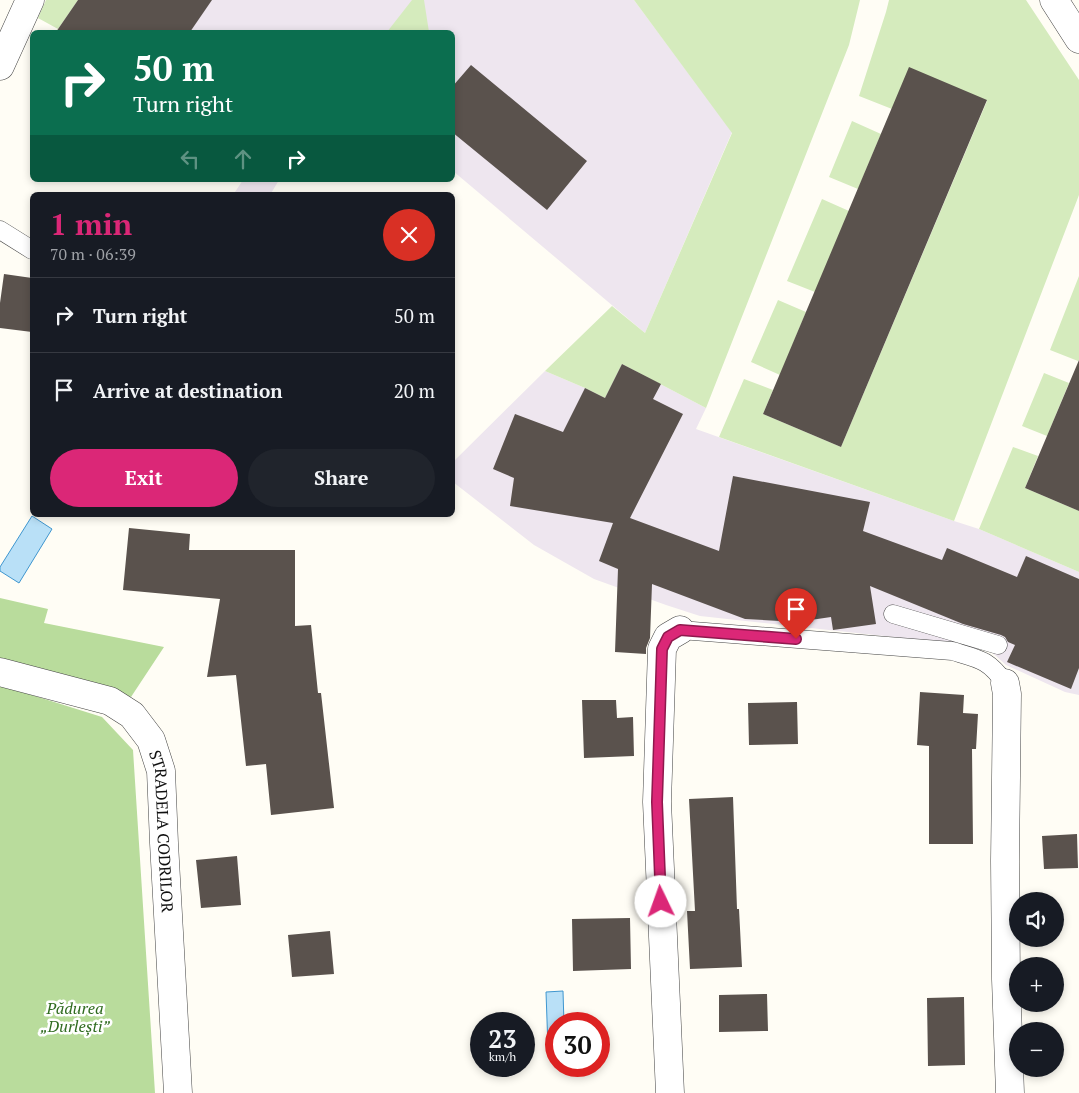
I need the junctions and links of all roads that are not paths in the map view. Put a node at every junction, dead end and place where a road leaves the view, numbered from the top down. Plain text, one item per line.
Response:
1 (30, 0) edge
2 (1054, 0) edge
3 (1079, 39) edge
4 (0, 66) edge
5 (0, 230) edge
6 (30, 249) edge
7 (893, 614) dead end
8 (680, 630) joint
9 (998, 645) dead end
10 (0, 672) edge
11 (1005, 683) joint
12 (178, 1093) edge
13 (670, 1093) edge
14 (1010, 1093) edge

1 - 4 street
2 - 3 street
5 - 6 lane
7 - 9 lane
8 - 11 lane
8 - 13 street
10 - 12 street, STRADELA CODRILOR
11 - 14 street

